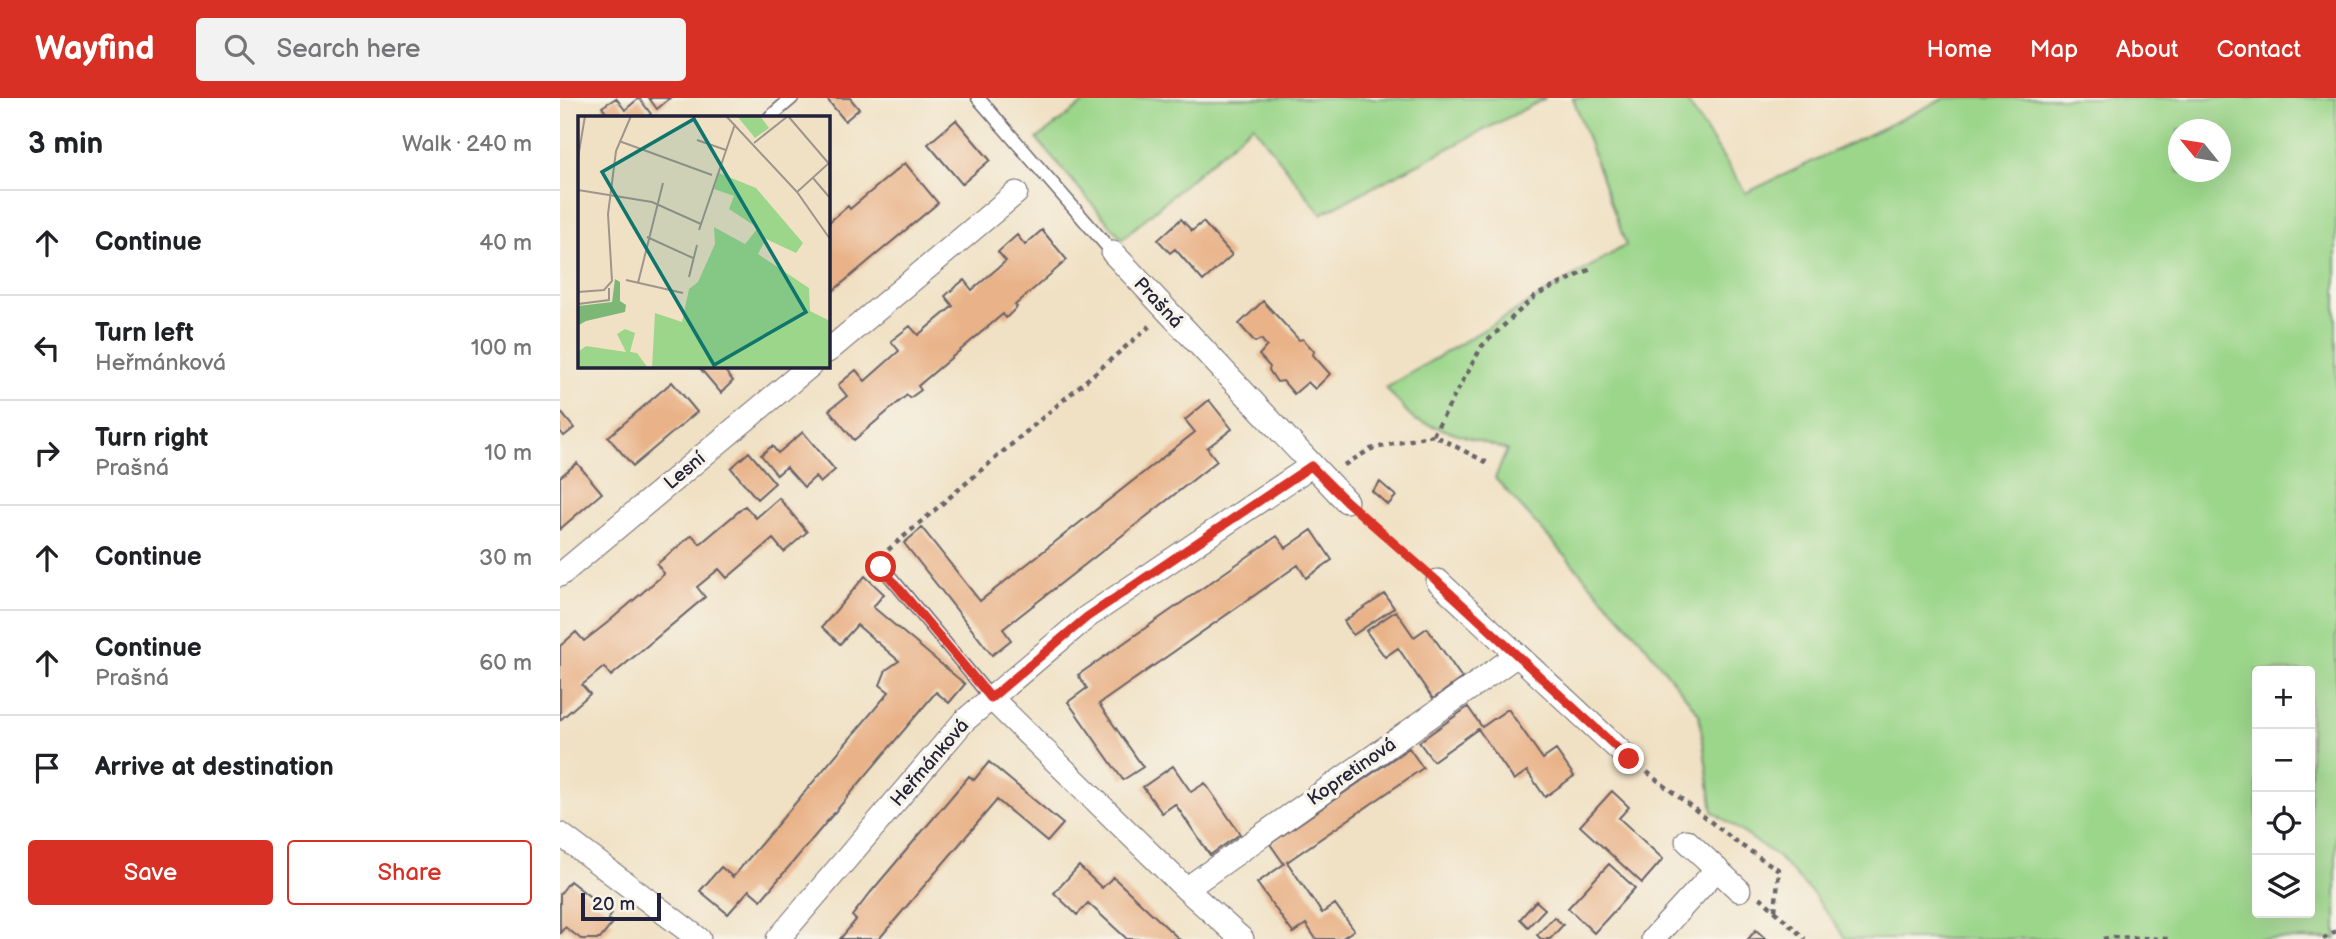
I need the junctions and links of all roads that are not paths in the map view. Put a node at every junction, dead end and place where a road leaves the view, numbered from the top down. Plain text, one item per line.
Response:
1 (792, 98) edge
2 (978, 98) edge
3 (771, 116) edge
4 (1016, 193) dead end
5 (1112, 253) joint
6 (830, 349) edge
7 (808, 368) edge
8 (1316, 472) junction
9 (1346, 501) road end
10 (881, 567) road end
11 (560, 575) edge
12 (1438, 582) road end
13 (1517, 655) junction
14 (991, 698) junction
15 (1629, 759) road end
16 (560, 834) edge
17 (1687, 841) dead end
18 (1717, 869) junction
19 (1186, 889) junction
20 (1739, 890) road end
21 (699, 939) edge
22 (778, 939) edge
23 (1242, 939) edge
24 (1653, 939) edge

1 - 3 lane
2 - 5 lane, Prašná
4 - 6 street
5 - 8 street, Prašná
7 - 11 street, Lesní
8 - 9 street, Prašná
8 - 14 street, Heřmánková
10 - 14 lane
12 - 13 street
13 - 15 street
13 - 19 street, Kopretinová
14 - 19 street
14 - 22 street, Heřmánková
16 - 21 street
17 - 18 street
18 - 20 street
18 - 24 street
19 - 23 street

